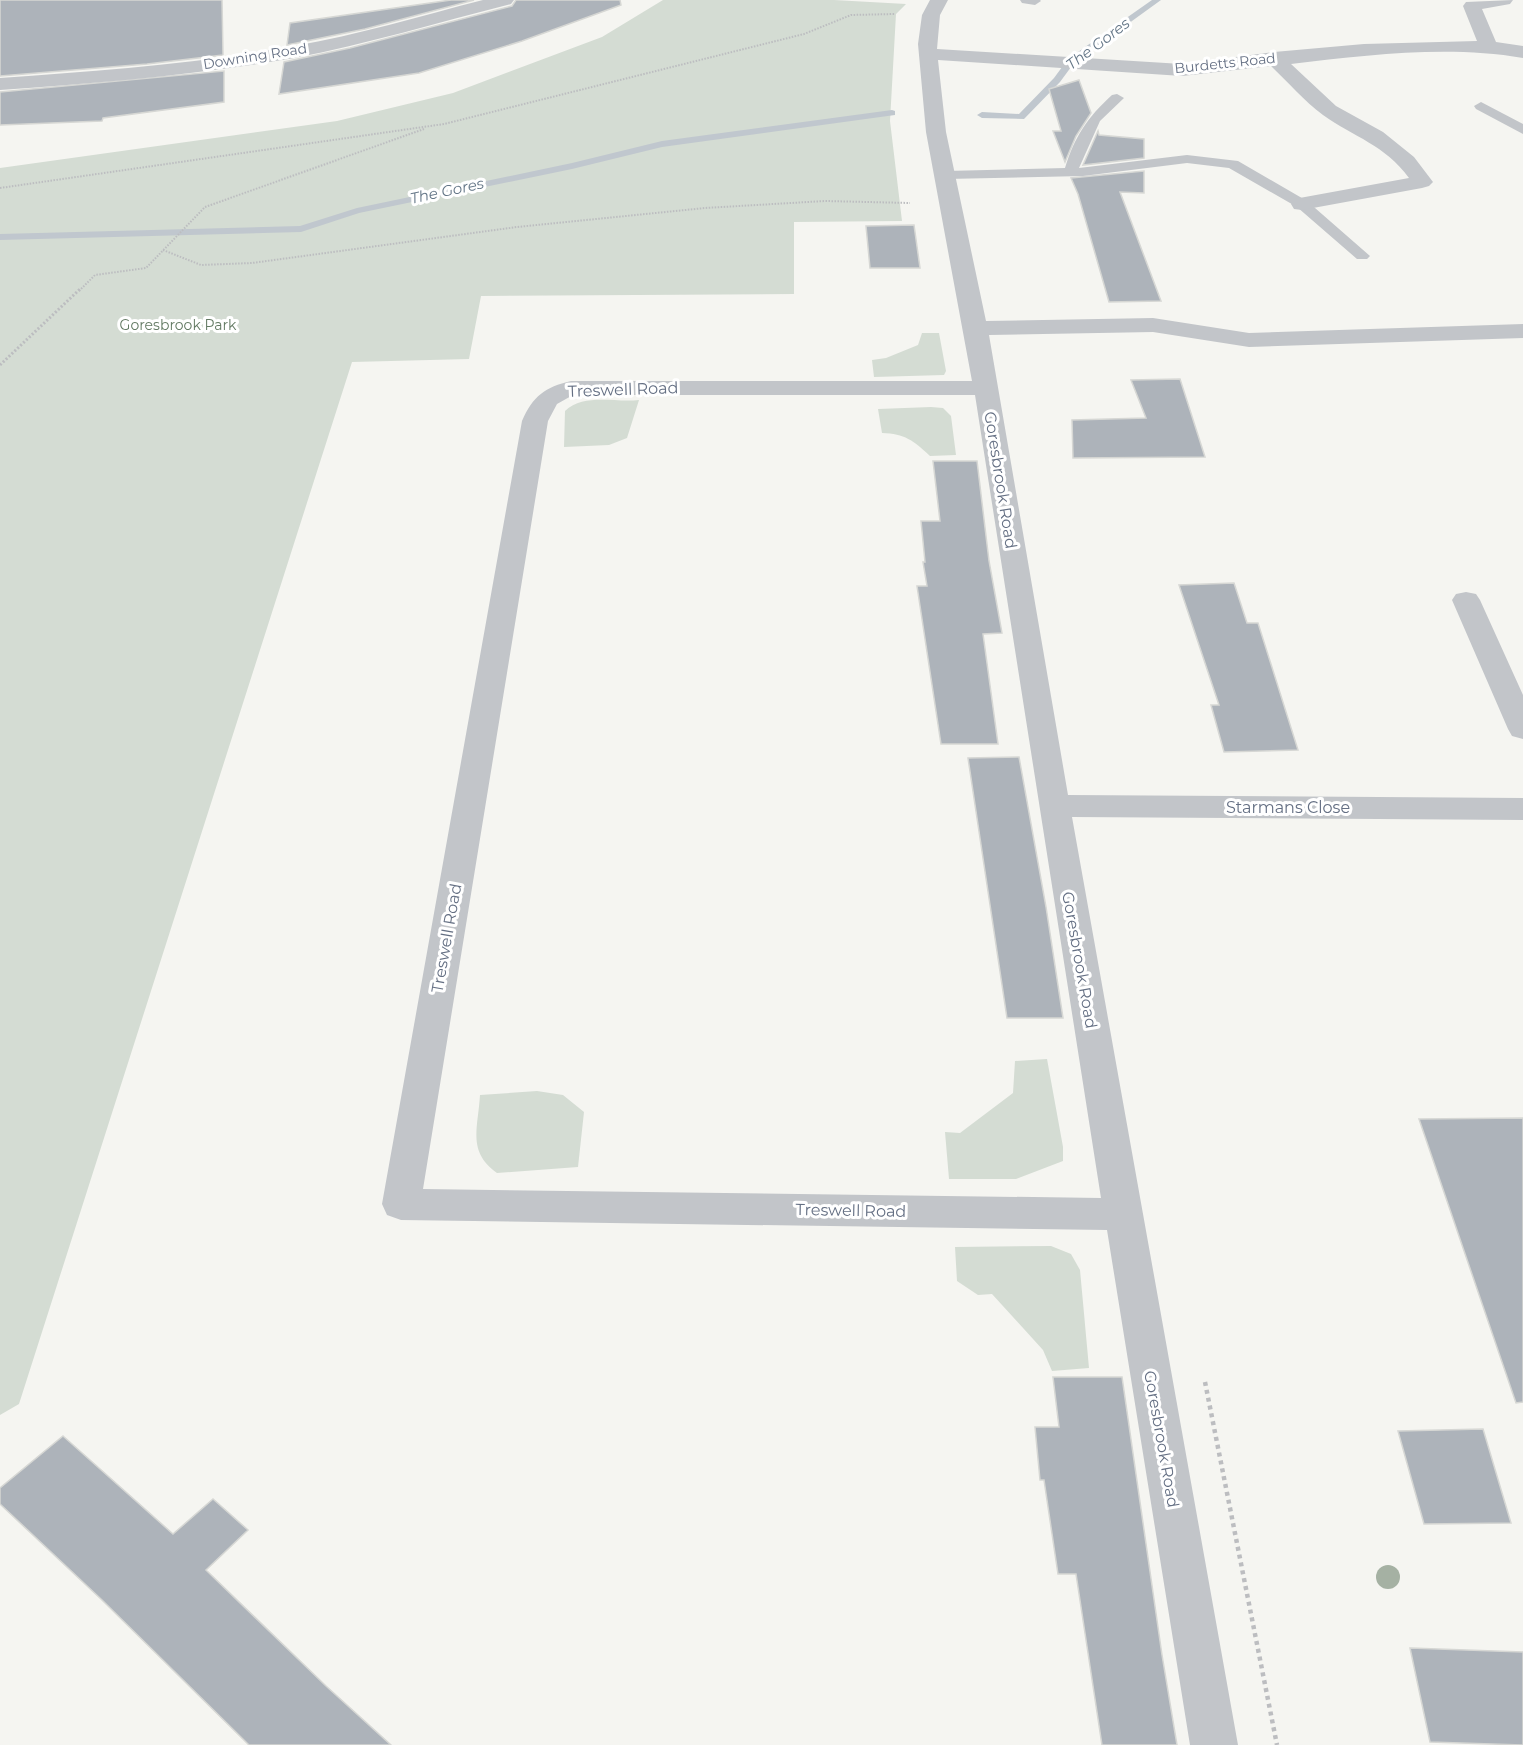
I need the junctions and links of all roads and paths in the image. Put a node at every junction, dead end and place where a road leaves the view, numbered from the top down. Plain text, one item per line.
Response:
1 (506, 0) edge
2 (1504, 0) edge
3 (935, 8) edge
4 (1488, 45) junction
5 (1523, 52) edge
6 (927, 54) junction
7 (1274, 58) junction
8 (0, 84) edge
9 (1117, 98) dead end
10 (1481, 106) dead end
11 (433, 125) junction
12 (1523, 130) edge
13 (1071, 172) junction
14 (946, 175) junction
15 (0, 188) edge
16 (916, 203) dead end
17 (1302, 204) junction
18 (165, 249) junction
19 (1362, 256) dead end
20 (976, 328) junction
21 (1523, 331) edge
22 (0, 364) edge
23 (986, 388) junction
24 (1466, 600) dead end
25 (1523, 729) edge
26 (1054, 806) junction
27 (1523, 809) edge
28 (1124, 1214) junction
29 (1214, 1745) edge

1 - 8 street, Downing Road
2 - 4 street
3 - 6 street, Goresbrook Road
3 - 11 path
4 - 5 street, Burdetts Road
4 - 7 street, Burdetts Road
6 - 7 street, Burdetts Road
6 - 14 street, Goresbrook Road
7 - 17 street
9 - 13 lane
10 - 12 lane
11 - 15 path
11 - 18 path
13 - 14 lane
13 - 17 lane
14 - 20 street, Goresbrook Road
16 - 18 path
17 - 19 lane
18 - 22 path
20 - 21 street
20 - 23 street, Goresbrook Road
23 - 26 street, Goresbrook Road
23 - 28 street, Treswell Road
24 - 25 street
26 - 27 street, Starmans Close
26 - 28 street, Goresbrook Road
28 - 29 street, Goresbrook Road

